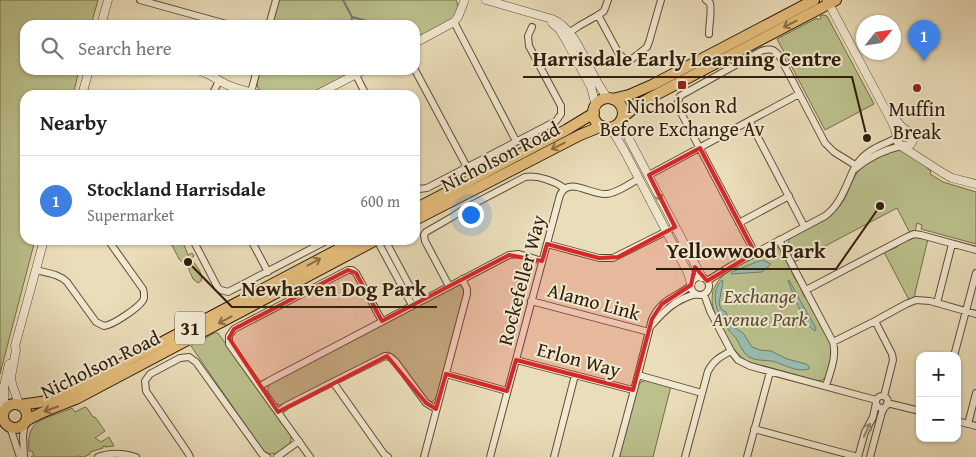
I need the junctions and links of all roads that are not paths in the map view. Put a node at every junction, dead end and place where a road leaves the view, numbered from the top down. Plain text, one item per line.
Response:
1 (108, 0) edge
2 (140, 0) edge
3 (276, 0) edge
4 (486, 0) edge
5 (608, 0) edge
6 (661, 0) edge
7 (706, 0) edge
8 (814, 0) edge
9 (465, 1) edge
10 (832, 1) edge
11 (598, 16) junction
12 (102, 20) edge
13 (212, 20) edge
14 (270, 20) edge
15 (454, 22) junction
16 (532, 27) dead end
17 (566, 34) junction
18 (709, 34) dead end
19 (420, 40) edge
20 (88, 75) edge
21 (210, 75) edge
22 (256, 75) edge
23 (356, 75) joint
24 (418, 75) edge
25 (219, 81) junction
26 (84, 90) edge
27 (214, 90) edge
28 (244, 90) edge
29 (252, 90) edge
30 (326, 90) edge
31 (364, 90) edge
32 (799, 94) junction
33 (610, 99) junction
34 (595, 110) junction
35 (622, 119) junction
36 (750, 122) junction
37 (605, 127) junction
38 (905, 130) junction
39 (897, 137) junction
40 (913, 141) junction
41 (516, 142) junction
42 (902, 146) junction
43 (700, 148) junction
44 (467, 167) junction
45 (854, 169) junction
46 (649, 175) junction
47 (638, 179) junction
48 (976, 179) edge
49 (976, 184) edge
50 (564, 188) junction
51 (420, 189) edge
52 (789, 196) junction
53 (420, 206) edge
54 (420, 217) edge
55 (739, 223) junction
56 (804, 226) junction
57 (675, 227) junction
58 (666, 232) junction
59 (779, 240) junction
60 (547, 244) junction
61 (952, 244) junction
62 (43, 245) edge
63 (112, 245) edge
64 (196, 245) edge
65 (254, 245) edge
66 (313, 245) edge
67 (347, 245) edge
68 (367, 245) edge
69 (379, 245) edge
70 (387, 245) edge
71 (976, 250) edge
72 (755, 253) junction
73 (542, 261) junction
74 (36, 270) junction
75 (268, 272) junction
76 (976, 273) edge
77 (462, 279) junction
78 (705, 279) junction
79 (691, 284) junction
80 (449, 286) junction
81 (806, 290) junction
82 (696, 294) junction
83 (704, 294) junction
84 (531, 301) junction
85 (937, 303) junction
86 (415, 304) junction
87 (966, 311) junction
88 (976, 314) edge
89 (382, 321) junction
90 (875, 321) junction
91 (650, 330) junction
92 (834, 342) junction
93 (15, 346) junction
94 (731, 351) junction
95 (955, 352) edge
96 (516, 360) junction
97 (770, 372) junction
98 (446, 374) junction
99 (575, 375) junction
100 (638, 375) junction
101 (333, 382) junction
102 (260, 386) junction
103 (826, 386) junction
104 (633, 390) junction
105 (507, 391) junction
106 (702, 393) junction
107 (976, 393) edge
108 (884, 396) junction
109 (876, 402) junction
110 (20, 404) junction
111 (886, 405) junction
112 (436, 409) junction
113 (916, 410) edge
114 (2, 411) edge
115 (278, 412) junction
116 (26, 421) junction
117 (961, 422) edge
118 (968, 424) junction
119 (976, 426) edge
120 (6, 428) edge
121 (754, 429) junction
122 (299, 442) junction
123 (20, 457) edge
124 (24, 457) edge
125 (98, 457) edge
126 (136, 457) edge
127 (188, 457) edge
128 (267, 457) edge
129 (277, 457) edge
130 (310, 457) edge
131 (388, 457) edge
132 (424, 457) edge
133 (490, 457) edge
134 (554, 457) edge
135 (616, 457) edge
136 (685, 457) edge
137 (747, 457) edge
138 (858, 457) edge
139 (870, 457) edge

1 - 12 street
2 - 13 street
3 - 14 street
4 - 17 street
5 - 11 street
6 - 11 street
7 - 18 street
8 - 33 main road, Nicholson Road
9 - 15 street
10 -> 35 main road, Nicholson Road
10 - 38 street
10 - 39 street
11 - 17 street
15 - 19 street
15 - 41 street
16 - 41 street
17 - 33 street
17 - 34 street
20 - 26 street
21 - 25 street
22 - 29 street
23 - 30 street
23 - 31 street
24 - 44 street
25 - 27 street
25 - 28 street
32 - 36 street
32 - 43 street
32 - 45 street
33 - 34 main road, Nicholson Road
33 - 35 main road
34 - 37 main road
34 - 53 main road, Nicholson Road
35 - 37 main road, Nicholson Road
35 - 46 street
36 - 43 street
36 - 52 street
37 - 47 street
37 -> 54 main road, Nicholson Road
38 - 39 street
38 - 40 street
39 - 42 street
39 - 45 street
40 - 42 street
40 - 48 street
41 - 44 street
42 - 45 street
42 - 49 street
43 - 46 street
43 - 55 street
44 - 51 street
45 - 56 street
46 -> 57 street
47 - 50 street
47 - 58 street
50 - 60 street, Rockefeller Way
50 - 80 street
52 - 55 street
52 - 56 street
55 - 72 street
56 - 59 street
57 - 58 street
57 - 78 street
58 - 60 street
58 - 79 street
59 - 72 street
59 - 81 street
60 - 73 street, Rockefeller Way
61 - 71 street
61 - 81 street
61 - 85 street
62 - 74 street
63 - 74 street
64 - 75 street
65 - 75 street
66 - 75 street
110 -> 67 main road, Nicholson Road / 31
68 -> 116 main road, Nicholson Road / 31
69 - 86 street
70 - 86 street
72 - 78 street
73 - 77 street
73 - 84 street, Rockefeller Way
74 - 93 street
76 - 87 street
77 - 80 street
77 - 98 street
78 - 79 street
78 - 83 street
79 - 82 street
79 - 91 street
80 - 86 street
81 - 92 street
82 - 83 street
82 - 91 street
83 - 94 street
84 - 91 street, Alamo Link
84 - 96 street, Rockefeller Way
85 - 87 street
85 - 90 street
86 - 89 street
87 - 88 street
87 - 95 street
89 - 102 street
89 - 102 street
90 - 92 street
90 - 108 street
91 - 100 street
92 - 103 street
93 - 110 street
93 - 114 street
94 - 97 street
94 - 106 street
96 - 99 street, Erlon Way
96 - 105 street, Rockefeller Way
97 - 103 street
97 - 121 street
98 - 105 street
98 - 112 street
99 - 104 street, Erlon Way
99 - 134 street
100 - 104 street
100 - 106 street
101 - 112 street
101 - 115 street
101 - 131 street
102 - 115 street
103 - 109 street
104 - 135 street
105 - 133 street, Rockefeller Way
106 - 136 street
107 - 118 street
108 - 109 street
108 - 111 street
109 - 111 street
138 -> 109 street
110 - 114 main road, 31
110 - 116 main road
111 - 113 street
111 - 139 street
112 - 132 street
114 - 120 main road
115 - 122 street
116 - 120 main road, 31
116 - 124 street
117 - 118 street
118 - 119 street
120 - 123 street
121 - 137 street
121 - 138 street
122 - 129 street
122 - 130 street
125 - 126 street
127 - 128 street

